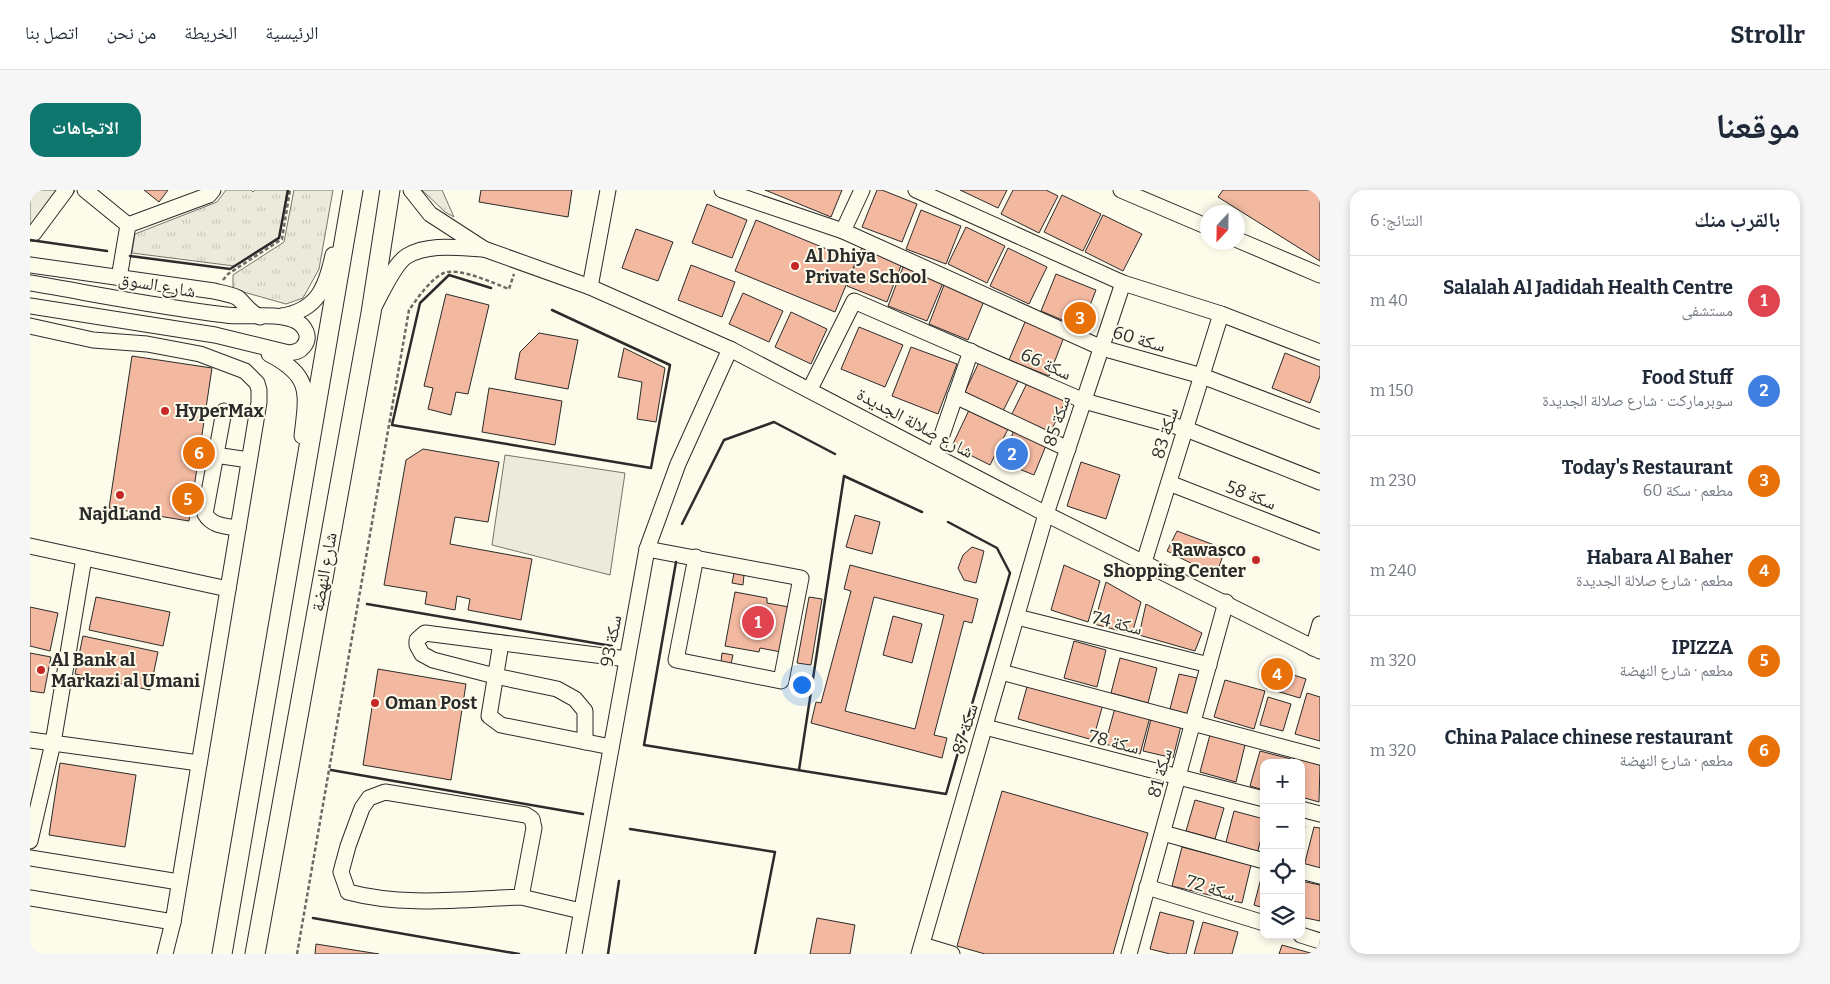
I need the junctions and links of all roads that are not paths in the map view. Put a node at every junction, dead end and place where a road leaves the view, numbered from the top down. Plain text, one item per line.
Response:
1 (66, 190) edge
2 (85, 190) edge
3 (213, 190) edge
4 (390, 190) edge
5 (411, 190) edge
6 (608, 190) edge
7 (722, 190) edge
8 (862, 190) edge
9 (916, 190) edge
10 (1121, 190) edge
11 (351, 199) edge
12 (1200, 224) edge
13 (128, 225) junction
14 (843, 231) junction
15 (30, 233) edge
16 (1245, 243) edge
17 (484, 249) junction
18 (30, 265) edge
19 (1320, 275) edge
20 (119, 278) junction
21 (30, 283) edge
22 (1123, 283) junction
23 (590, 287) junction
24 (30, 306) edge
25 (371, 313) junction
26 (1221, 314) junction
27 (95, 316) junction
28 (260, 317) junction
29 (278, 317) junction
30 (117, 320) junction
31 (31, 329) edge
32 (93, 340) junction
33 (113, 341) junction
34 (255, 345) junction
35 (1102, 348) junction
36 (730, 349) junction
37 (971, 351) junction
38 (1320, 352) edge
39 (1202, 376) junction
40 (810, 389) junction
41 (955, 396) junction
42 (1084, 401) junction
43 (224, 410) dead end
44 (1320, 421) edge
45 (1186, 429) junction
46 (1068, 449) junction
47 (215, 455) junction
48 (935, 455) junction
49 (249, 460) junction
50 (305, 472) junction
51 (1320, 482) edge
52 (1169, 483) junction
53 (1046, 514) junction
54 (238, 528) junction
55 (1320, 542) edge
56 (30, 546) edge
57 (647, 549) junction
58 (696, 557) junction
59 (84, 558) junction
60 (1144, 562) junction
61 (228, 589) junction
62 (1226, 602) junction
63 (1017, 617) junction
64 (1320, 624) edge
65 (500, 643) junction
66 (1317, 649) edge
67 (627, 659) junction
68 (1209, 665) junction
69 (1001, 672) junction
70 (495, 676) junction
71 (1193, 723) junction
72 (984, 727) junction
73 (30, 740) edge
74 (585, 742) junction
75 (53, 743) junction
76 (611, 747) junction
77 (1320, 757) edge
78 (199, 764) junction
79 (1178, 777) junction
80 (1260, 799) edge
81 (1305, 810) edge
82 (1320, 814) edge
83 (1163, 833) junction
84 (30, 841) edge
85 (30, 858) edge
86 (1260, 860) edge
87 (1305, 872) edge
88 (236, 873) junction
89 (1320, 876) edge
90 (179, 882) junction
91 (1148, 888) junction
92 (521, 896) junction
93 (30, 898) edge
94 (582, 911) junction
95 (172, 922) junction
96 (1260, 922) edge
97 (1305, 936) edge
98 (1320, 941) edge
99 (920, 950) edge
100 (165, 954) edge
101 (214, 954) edge
102 (222, 954) edge
103 (255, 954) edge
104 (574, 954) edge
105 (952, 954) edge
106 (1129, 954) edge

1 - 15 street
2 - 13 street
3 - 13 street
4 - 25 main road, شارع النهضة
5 - 17 street, شارع صلالة الجديدة
6 - 23 street
7 - 14 street, سكة 60
8 - 14 street
9 - 22 street
10 - 12 street
11 - 29 street
11 - 50 main road, شارع النهضة
13 - 20 street
14 - 35 street, سكة 60
16 - 19 street
17 - 23 street, شارع صلالة الجديدة
17 - 25 street, شارع صلالة الجديدة
18 - 20 street
20 - 28 street
21 - 28 street, شارع السوق
22 - 26 street
22 - 35 street, سكة 85
23 - 36 street, شارع صلالة الجديدة
24 - 27 street
25 - 103 main road, شارع النهضة
26 - 38 street
26 - 39 street, سكة 83
27 - 30 street
27 - 32 street
28 - 29 street, شارع السوق
29 - 34 street
30 - 33 street
30 - 34 street
31 - 32 street
32 - 33 street
33 - 49 street
34 - 50 street
35 - 39 street, سكة 60
35 - 42 street, سكة 85
36 - 40 street, شارع صلالة الجديدة
36 - 57 street, سكة 93
37 - 40 street, سكة 66
37 - 41 street
37 - 42 street, سكة 66
39 - 44 street, سكة 60
39 - 45 street, سكة 83
40 - 48 street, شارع صلالة الجديدة
41 - 46 street
41 - 48 street
42 - 45 street, سكة 66
42 - 46 street, سكة 85
43 - 47 street
45 - 51 street, سكة 66
45 - 52 street, سكة 83
46 - 53 street, سكة 85
47 - 49 street
47 - 54 street
48 - 53 street, شارع صلالة الجديدة
49 - 54 street
50 - 88 main road, شارع النهضة
52 - 55 street, سكة 58
52 - 60 street, سكة 83
53 - 60 street, شارع صلالة الجديدة
53 - 63 street, سكة 87
54 - 61 street
56 - 59 street
57 - 58 street
57 - 67 street, سكة 93
58 - 58 street
59 - 61 street
59 - 75 street
60 - 62 street, شارع صلالة الجديدة
61 - 78 street
62 - 66 street, شارع صلالة الجديدة
62 - 68 street, سكة 81
63 - 68 street, سكة 74
63 - 69 street, سكة 87
64 - 66 street
65 - 67 street
65 - 70 street
65 - 70 street
67 - 76 street, سكة 93
68 - 71 street, سكة 81
69 - 71 street
69 - 72 street, سكة 87
70 - 74 street
70 - 74 street
71 - 77 street
71 - 79 street, سكة 81
72 - 79 street, سكة 78
72 - 99 street, سكة 87
73 - 75 street
74 - 76 street
75 - 78 street
75 - 84 street
76 - 94 street, سكة 93
78 - 90 street
79 - 80 street, سكة 78
79 - 83 street, سكة 81
81 - 82 street
83 - 86 street
83 - 91 street, سكة 81
85 - 90 street
87 - 89 street
88 - 101 street
88 - 102 main road, شارع النهضة
90 - 95 street
91 - 96 street, سكة 72
91 - 106 street, سكة 81
92 - 92 street
92 - 94 street
93 - 95 street
94 - 104 street, سكة 93
95 - 100 street
97 - 98 street
99 - 105 street

